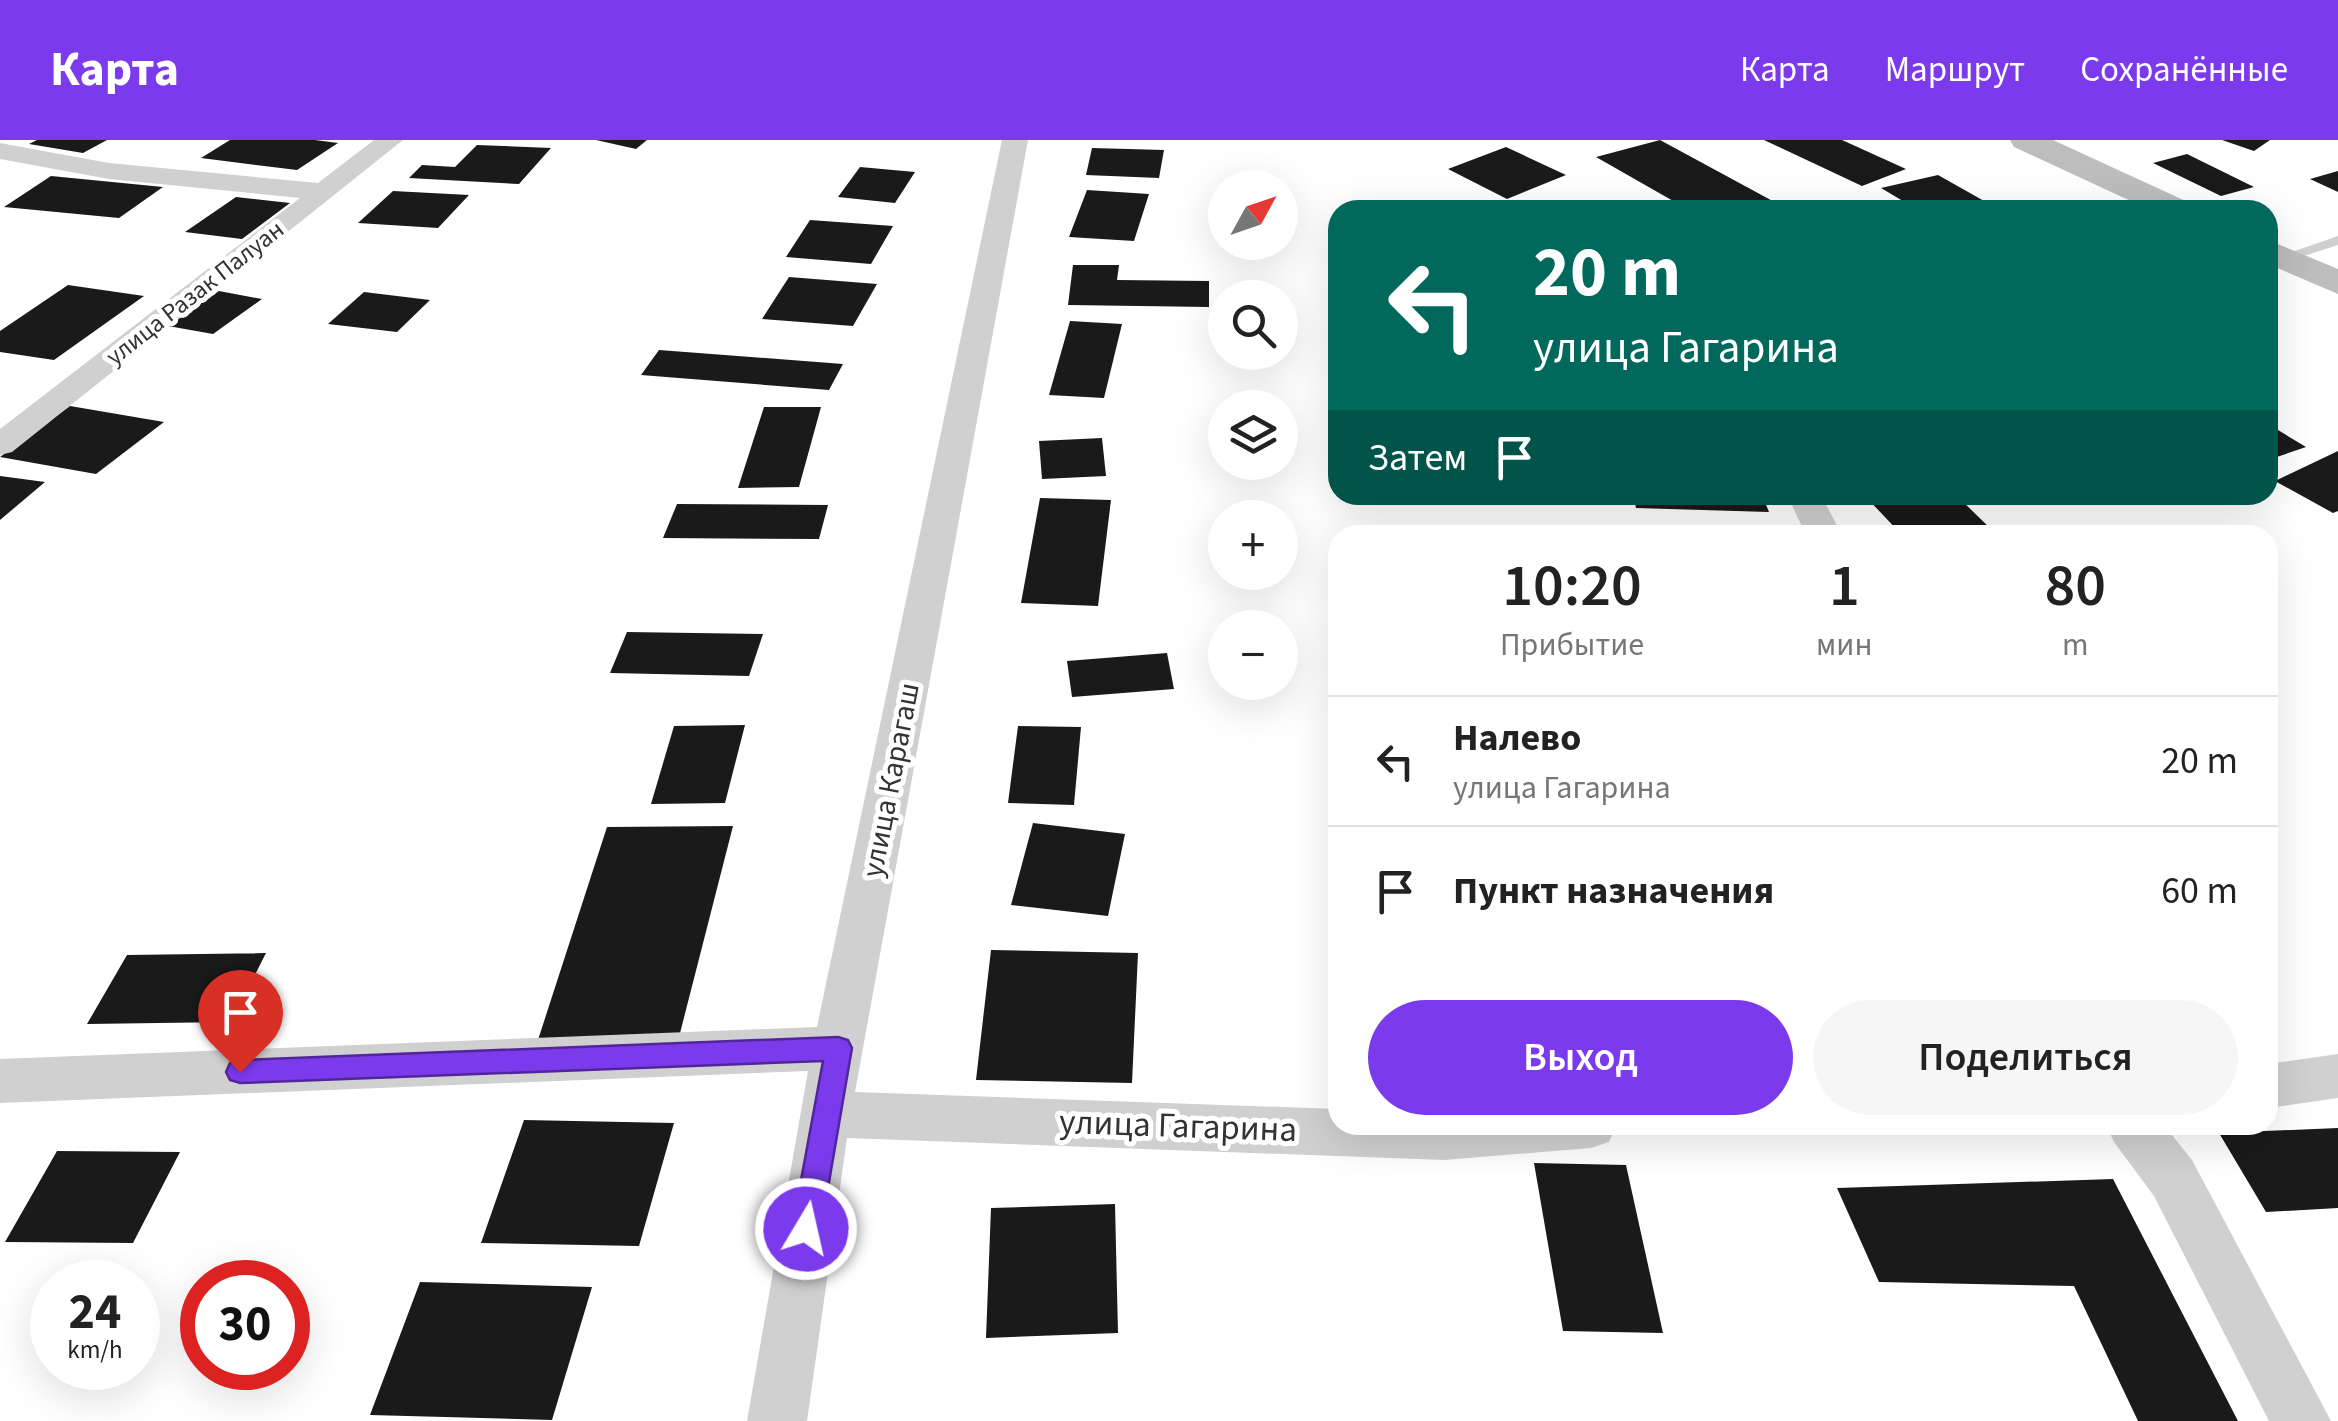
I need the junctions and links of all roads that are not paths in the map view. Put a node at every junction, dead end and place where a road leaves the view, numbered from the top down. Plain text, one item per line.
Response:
1 (390, 140) edge
2 (1015, 140) edge
3 (2026, 140) edge
4 (0, 151) edge
5 (324, 192) junction
6 (2156, 200) edge
7 (2338, 240) edge
8 (2278, 253) edge
9 (2278, 255) edge
10 (2338, 283) edge
11 (0, 445) edge
12 (838, 1048) junction
13 (2338, 1076) edge
14 (0, 1081) edge
15 (2278, 1085) edge
16 (824, 1114) junction
17 (1328, 1132) edge
18 (1416, 1135) edge
19 (1457, 1135) edge
20 (2140, 1135) edge
21 (777, 1421) edge
22 (2301, 1421) edge

1 - 5 street, улица Разак Палуан
2 - 12 street, улица Карагаш
3 - 6 main road
4 - 5 street
5 - 11 street, улица Разак Палуан
7 - 8 lane
9 - 10 main road
12 - 14 street
12 - 16 street, улица Карагаш
13 - 15 street
16 - 17 street, улица Гагарина
16 - 21 street, улица Карагаш
18 - 19 street, улица Гагарина
20 - 22 street

